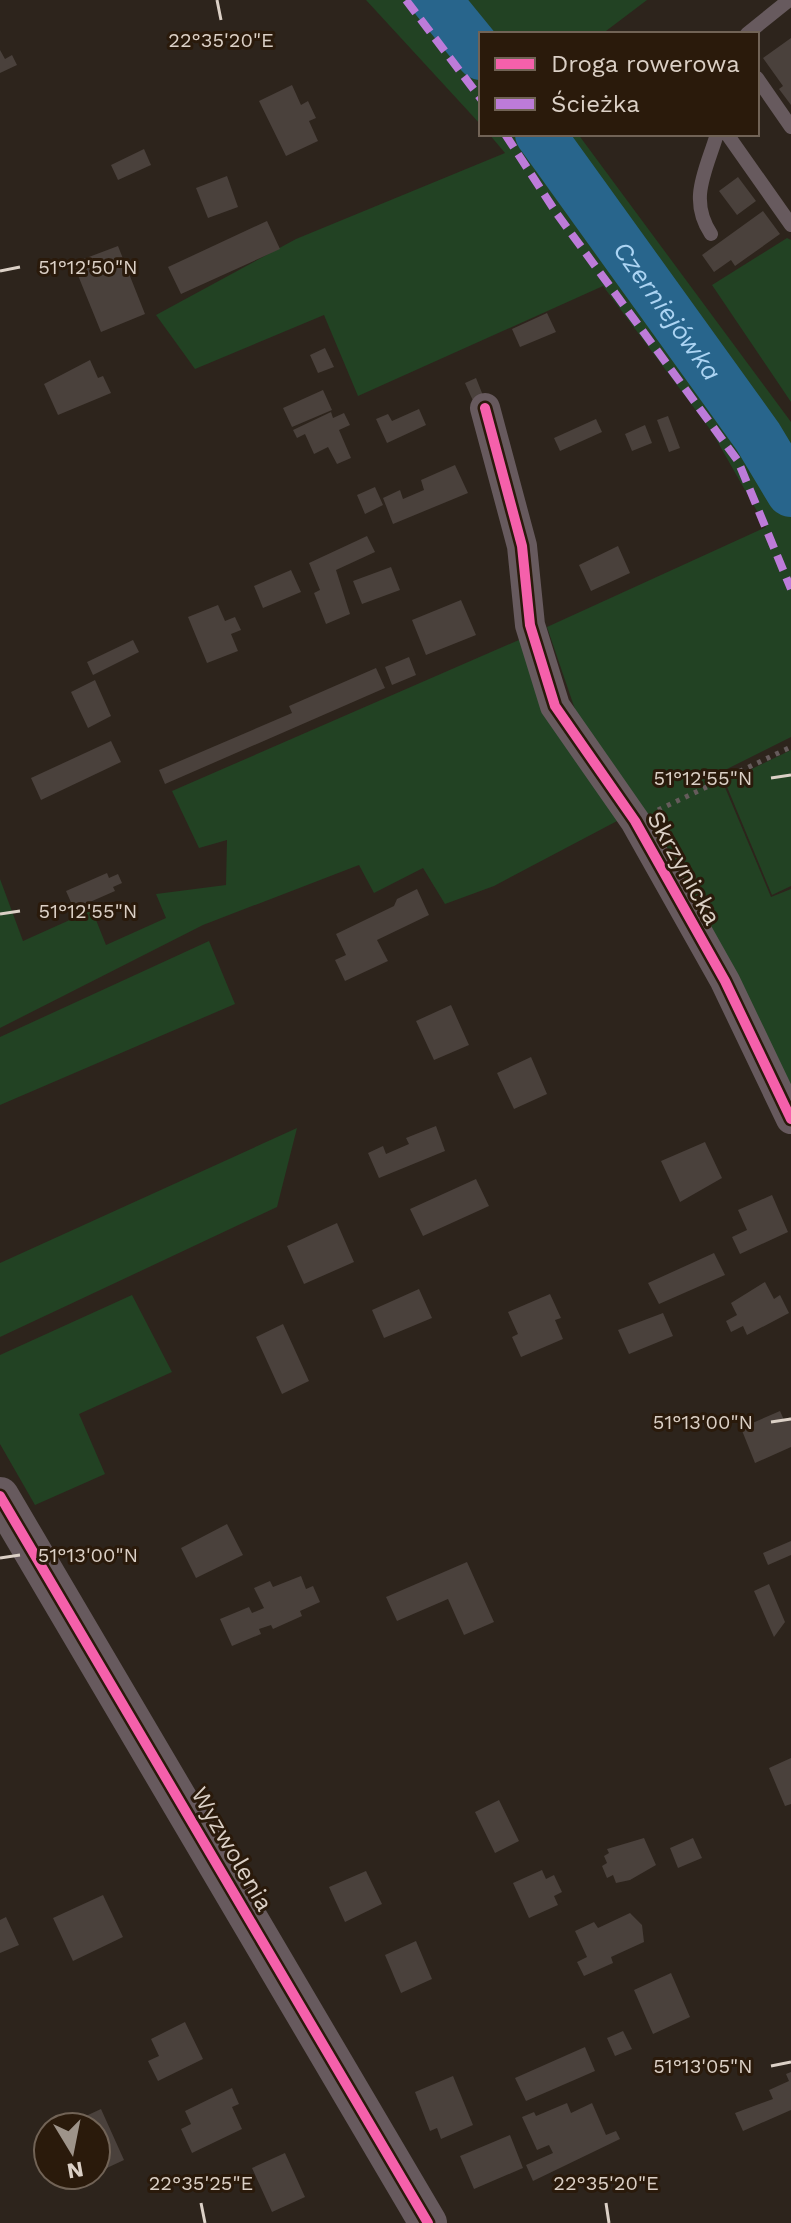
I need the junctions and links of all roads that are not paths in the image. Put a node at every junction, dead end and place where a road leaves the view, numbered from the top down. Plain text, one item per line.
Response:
1 (789, 0) edge
2 (749, 32) edge
3 (759, 81) edge
4 (791, 127) edge
5 (716, 136) edge
6 (728, 136) edge
7 (791, 225) edge
8 (711, 234) dead end
9 (485, 408) dead end
10 (791, 1119) edge
11 (0, 1496) edge
12 (428, 2223) edge

1 - 2 lane
3 - 4 lane
5 - 8 lane
6 - 7 lane
9 - 10 street, Skrzynicka
11 - 12 street, Wyzwolenia

